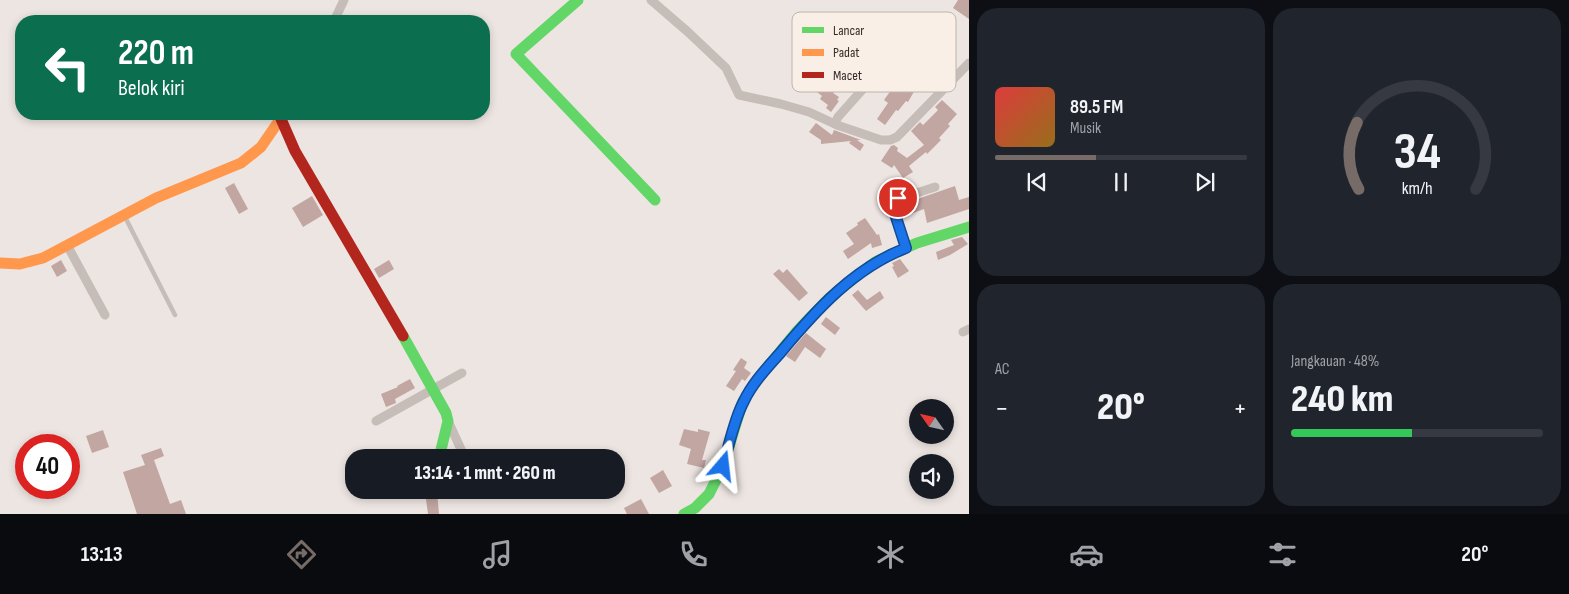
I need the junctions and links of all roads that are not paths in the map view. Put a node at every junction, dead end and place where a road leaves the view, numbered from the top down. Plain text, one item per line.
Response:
1 (344, 0) edge
2 (578, 0) edge
3 (651, 0) edge
4 (337, 15) edge
5 (969, 63) edge
6 (956, 76) edge
7 (860, 92) edge
8 (941, 92) edge
9 (279, 120) edge
10 (283, 120) edge
11 (837, 125) junction
12 (935, 187) dead end
13 (655, 200) dead end
14 (124, 215) junction
15 (968, 229) edge
16 (67, 245) junction
17 (906, 248) junction
18 (0, 263) edge
19 (104, 315) dead end
20 (175, 315) dead end
21 (462, 373) dead end
22 (433, 390) junction
23 (376, 421) dead end
24 (448, 422) junction
25 (441, 449) edge
26 (461, 449) edge
27 (684, 514) edge

1 - 4 street
2 - 13 street
3 - 11 street
5 - 6 street
7 - 11 street
8 - 11 street
9 - 14 street
10 - 22 street
12 - 17 street
14 - 16 street
14 - 20 lane
15 - 17 street
16 - 18 street
16 - 19 street
17 - 27 street
21 - 22 street
22 - 23 street
22 - 24 street
24 - 25 street
24 - 26 street

